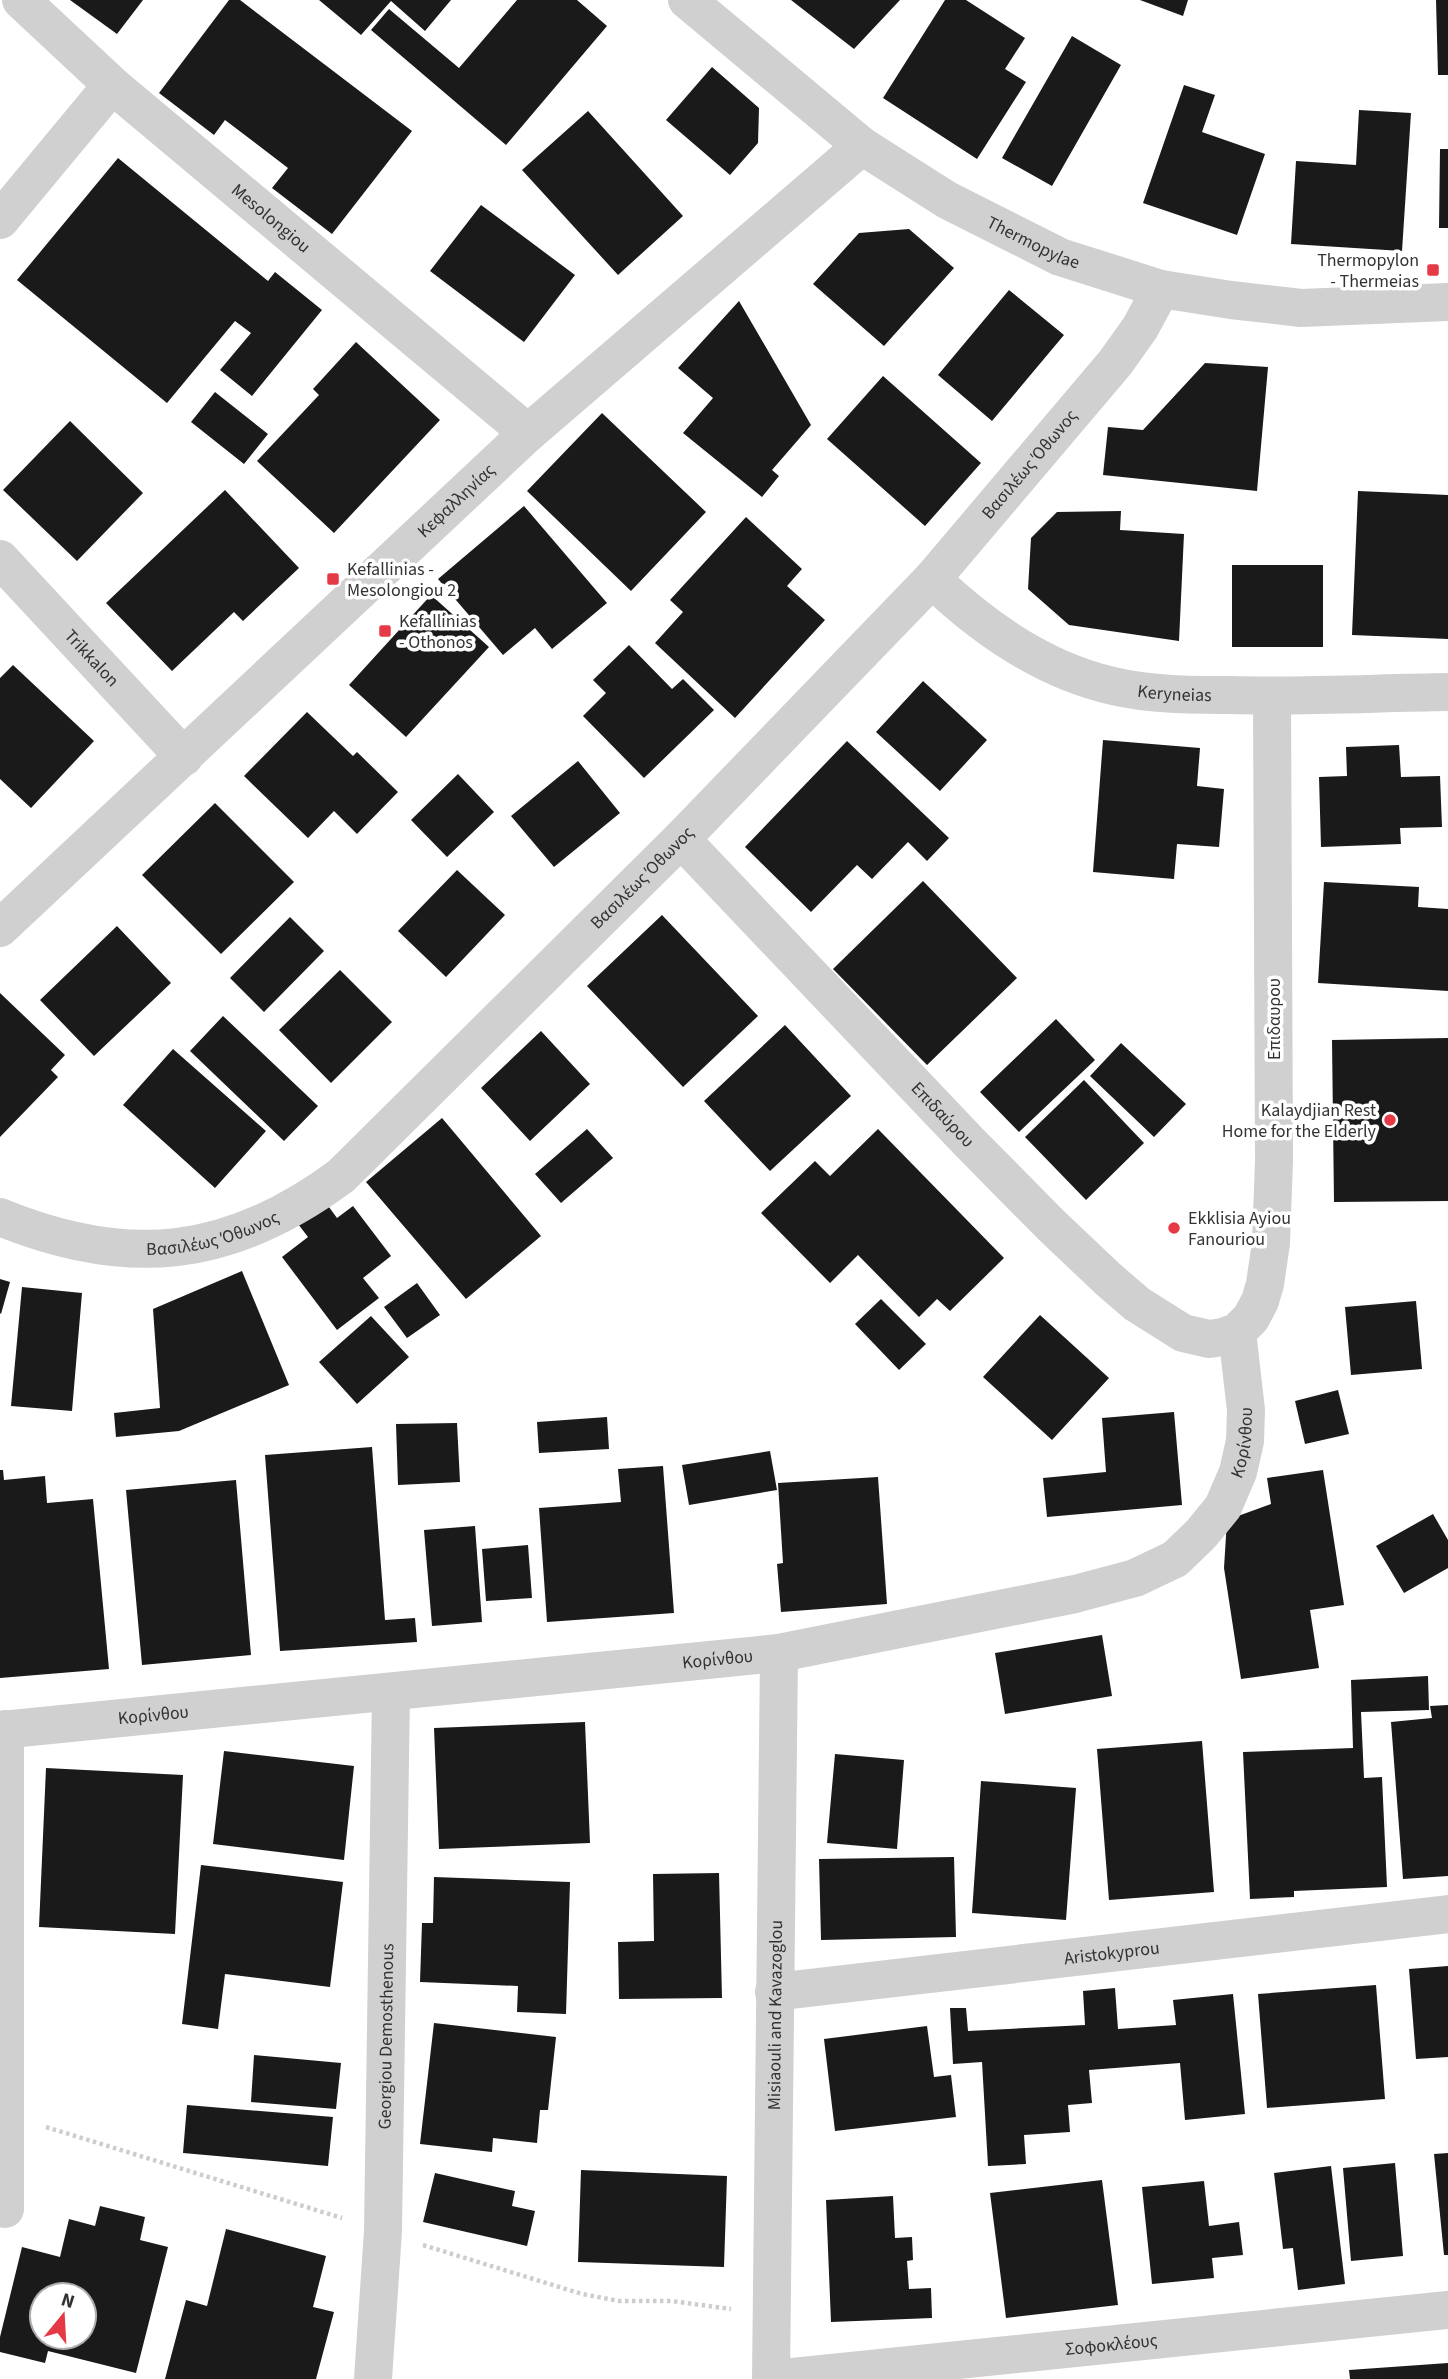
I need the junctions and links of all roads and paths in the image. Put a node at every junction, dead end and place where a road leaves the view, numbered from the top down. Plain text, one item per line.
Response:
1 (21, 0) edge
2 (687, 0) edge
3 (112, 85) junction
4 (862, 146) junction
5 (0, 220) edge
6 (1161, 289) junction
7 (1448, 302) edge
8 (528, 433) junction
9 (0, 559) edge
10 (932, 579) junction
11 (1448, 692) edge
12 (1272, 696) junction
13 (184, 757) junction
14 (681, 839) junction
15 (0, 928) edge
16 (0, 1217) edge
17 (1237, 1332) junction
18 (779, 1653) junction
19 (391, 1692) junction
20 (3, 1730) edge
21 (1448, 1914) edge
22 (774, 1992) junction
23 (5, 2209) dead end
24 (1448, 2310) edge
25 (373, 2379) edge
26 (772, 2379) edge

1 - 3 street, Mesolongiou
2 - 4 street, Thermopylae
3 - 5 street
3 - 8 street, Mesolongiou
4 - 6 street, Thermopylae
4 - 8 street, Κεφαλληνίας
6 - 7 street, Thermopylae
6 - 10 street, Βασιλέως Όθωνος
8 - 13 street, Κεφαλληνίας
9 - 13 street, Trikkalon
10 - 12 street, Keryneias
10 - 14 street, Βασιλέως Όθωνος
11 - 12 street, Keryneias
12 - 17 street, Επιδαυρου
13 - 15 street, Κεφαλληνίας
14 - 16 street, Βασιλέως Όθωνος
14 - 17 street, Επιδαύρου
17 - 18 street, Κορίνθου
18 - 19 street, Κορίνθου
18 - 22 street, Misiaouli and Kavazoglou
19 - 20 street, Κορίνθου
19 - 25 street, Georgiou Demosthenous
20 - 23 street
21 - 22 street, Aristokyprou
22 - 26 street, Misiaouli and Kavazoglou
24 - 26 street, Σοφοκλέους

